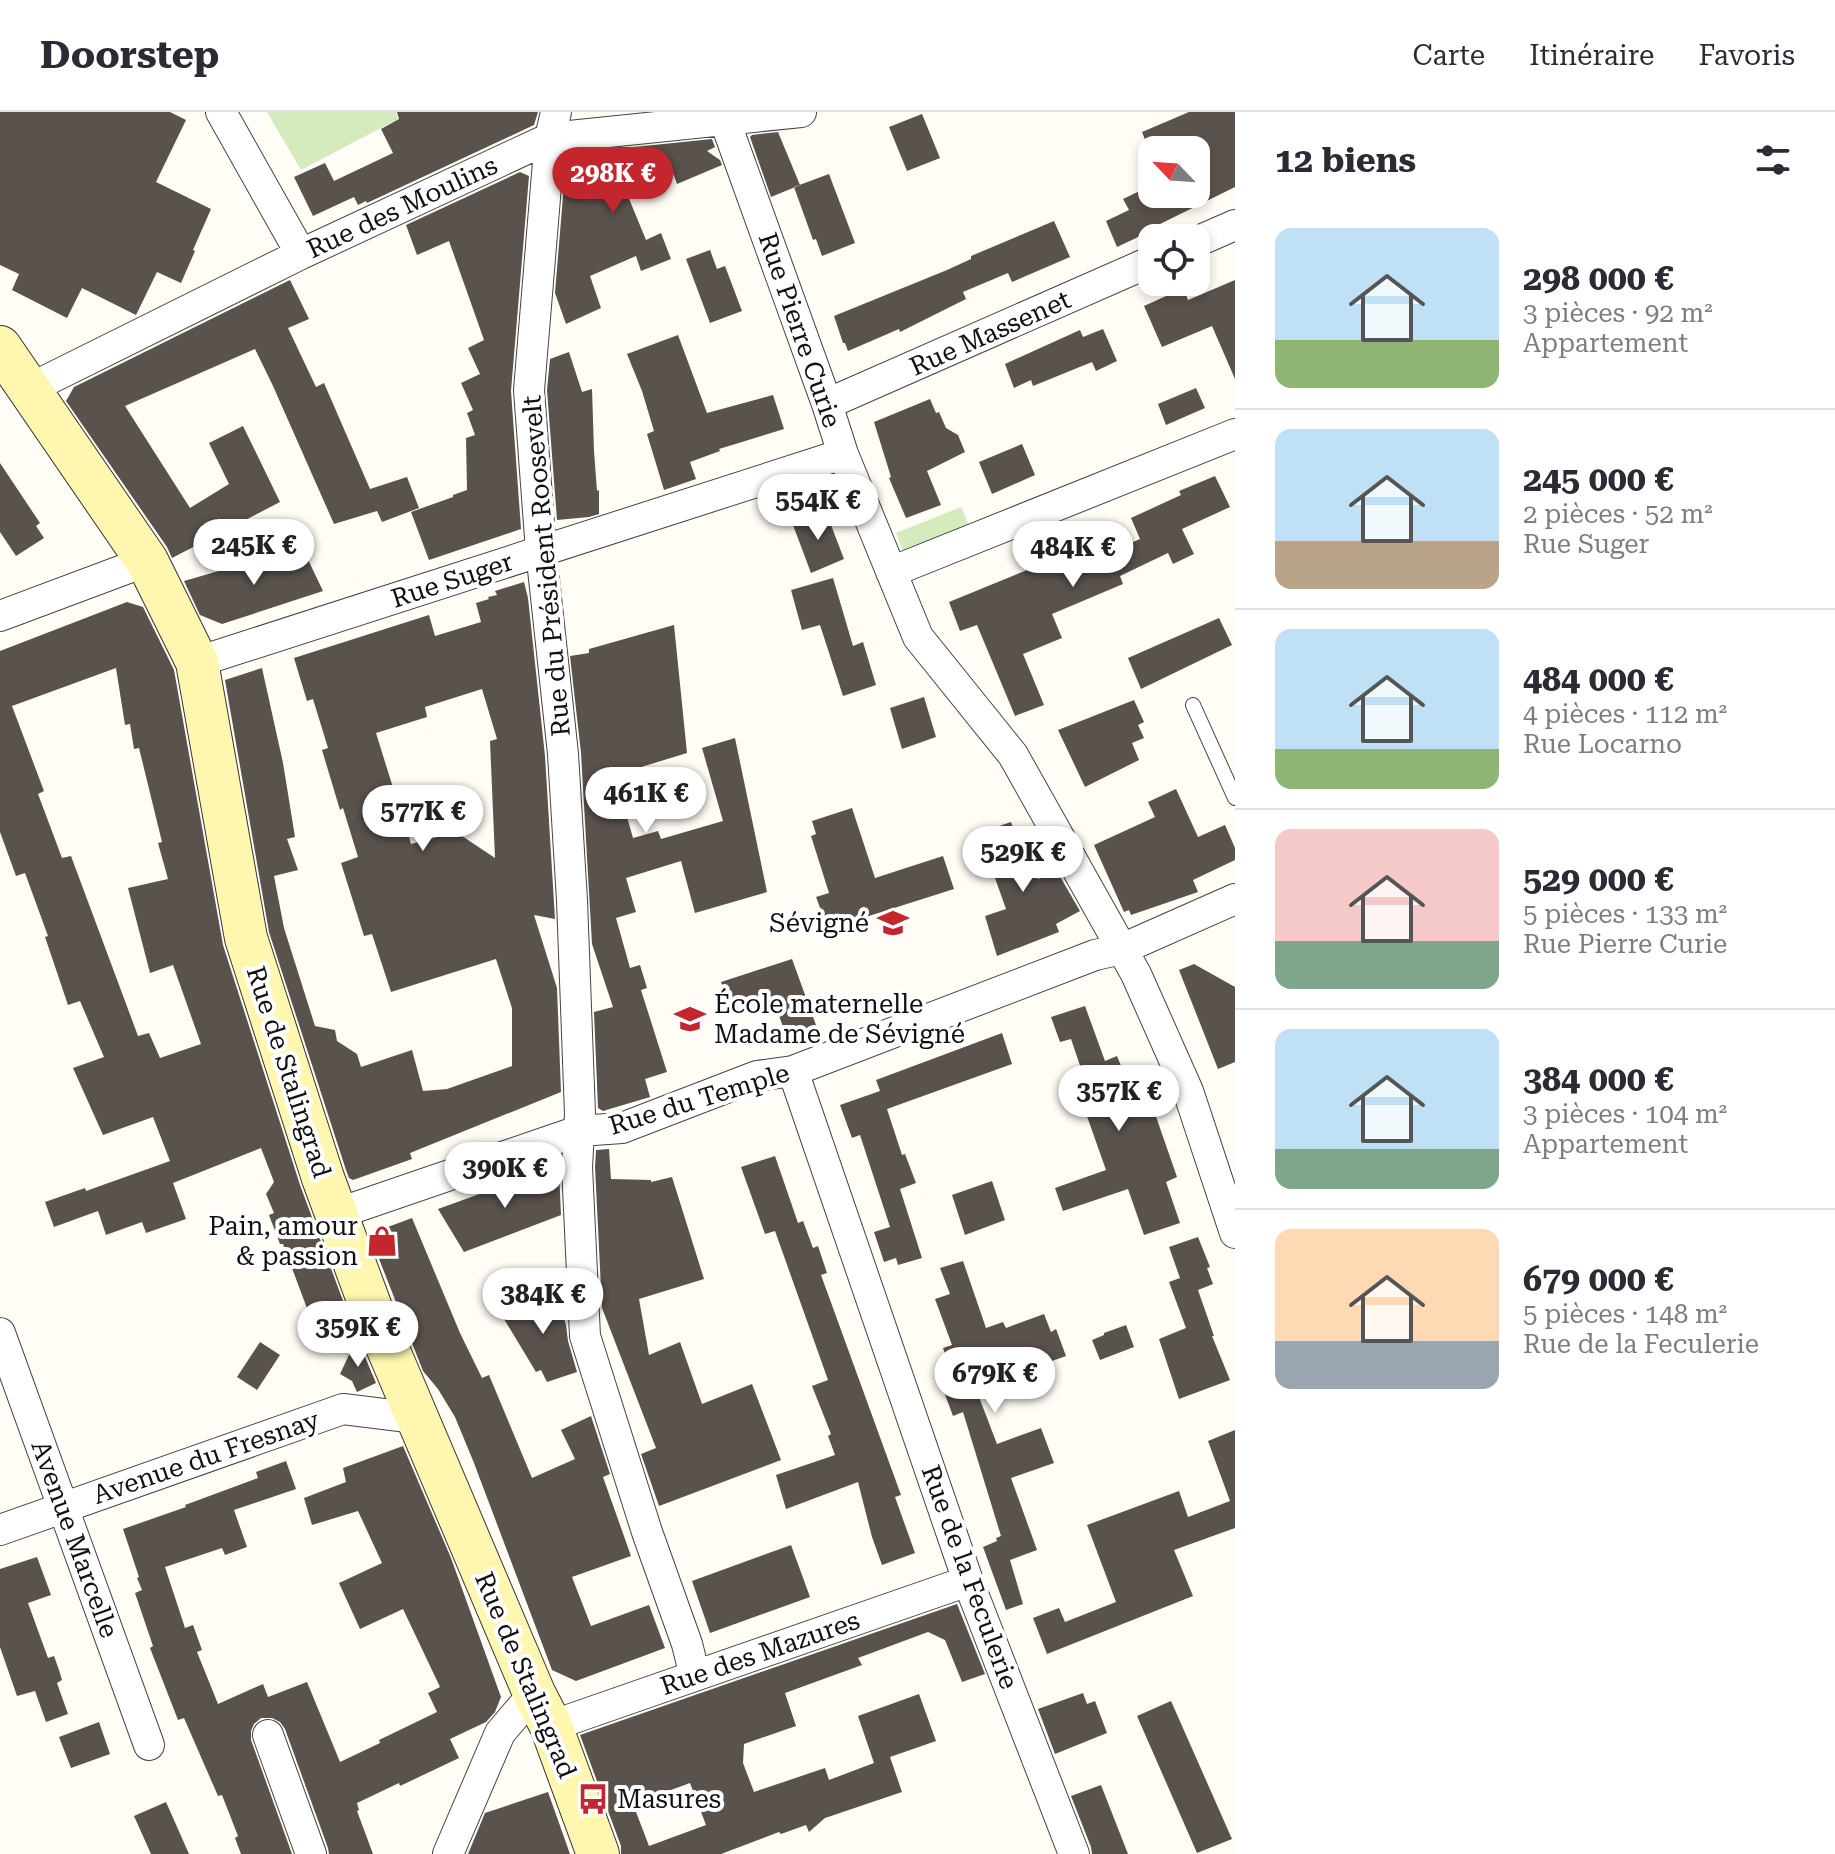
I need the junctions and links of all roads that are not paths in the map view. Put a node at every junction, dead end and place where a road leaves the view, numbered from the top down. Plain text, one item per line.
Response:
1 (221, 112) edge
2 (801, 112) edge
3 (725, 121) junction
4 (553, 125) edge
5 (1235, 225) edge
6 (1210, 236) edge
7 (301, 254) junction
8 (1138, 267) edge
9 (0, 347) edge
10 (29, 389) junction
11 (827, 404) junction
12 (1235, 434) edge
13 (843, 454) junction
14 (541, 551) junction
15 (147, 561) junction
16 (891, 572) junction
17 (0, 616) edge
18 (197, 662) junction
19 (1193, 705) dead end
20 (1235, 798) edge
21 (1235, 899) edge
22 (1122, 949) junction
23 (793, 1071) junction
24 (579, 1131) junction
25 (336, 1214) junction
26 (1235, 1233) edge
27 (0, 1333) edge
28 (6, 1369) edge
29 (416, 1418) junction
30 (63, 1507) junction
31 (0, 1530) edge
32 (968, 1581) junction
33 (695, 1676) junction
34 (542, 1709) junction
35 (268, 1735) dead end
36 (149, 1745) dead end
37 (311, 1854) edge
38 (448, 1854) edge
39 (598, 1854) edge
40 (1074, 1854) edge

1 - 7 street
2 - 3 street, Rue des Moulins
3 - 4 street, Rue des Moulins
3 - 11 street, Rue Pierre Curie
4 - 7 street, Rue des Moulins
4 - 14 street, Rue du Président Roosevelt
5 - 6 street
7 - 10 street, Rue des Moulins
8 - 11 street, Rue Massenet
9 - 10 main road, Rue de Stalingrad
10 - 15 main road, Rue de Stalingrad
11 - 13 street, Rue Pierre Curie
12 - 16 street
13 - 14 street, Rue Suger
13 - 16 street, Rue Pierre Curie
14 - 18 street, Rue Suger
14 - 24 street, Rue du Président Roosevelt
15 - 17 street
15 - 18 main road, Rue de Stalingrad
16 - 22 street, Rue Pierre Curie
18 - 25 main road, Rue de Stalingrad
19 - 20 lane
21 - 22 street, Rue du Temple
22 - 23 street, Rue du Temple
22 - 26 street, Rue Pierre Curie
23 - 24 street, Rue du Temple
23 - 32 street, Rue de la Feculerie
24 - 25 street, Rue du Temple
24 - 33 street, Rue du Président Roosevelt
25 - 29 main road, Rue de Stalingrad
27 - 28 street, Avenue Marcelle
28 - 30 street, Avenue Marcelle
29 - 30 street, Avenue du Fresnay
29 - 34 main road, Rue de Stalingrad
30 - 31 street, Avenue du Fresnay
30 - 36 street, Avenue Marcelle
32 - 33 street, Rue des Mazures
32 - 40 street, Rue de la Feculerie
33 - 34 street, Rue des Mazures
34 - 38 street
34 - 39 main road, Rue de Stalingrad
35 - 37 street

